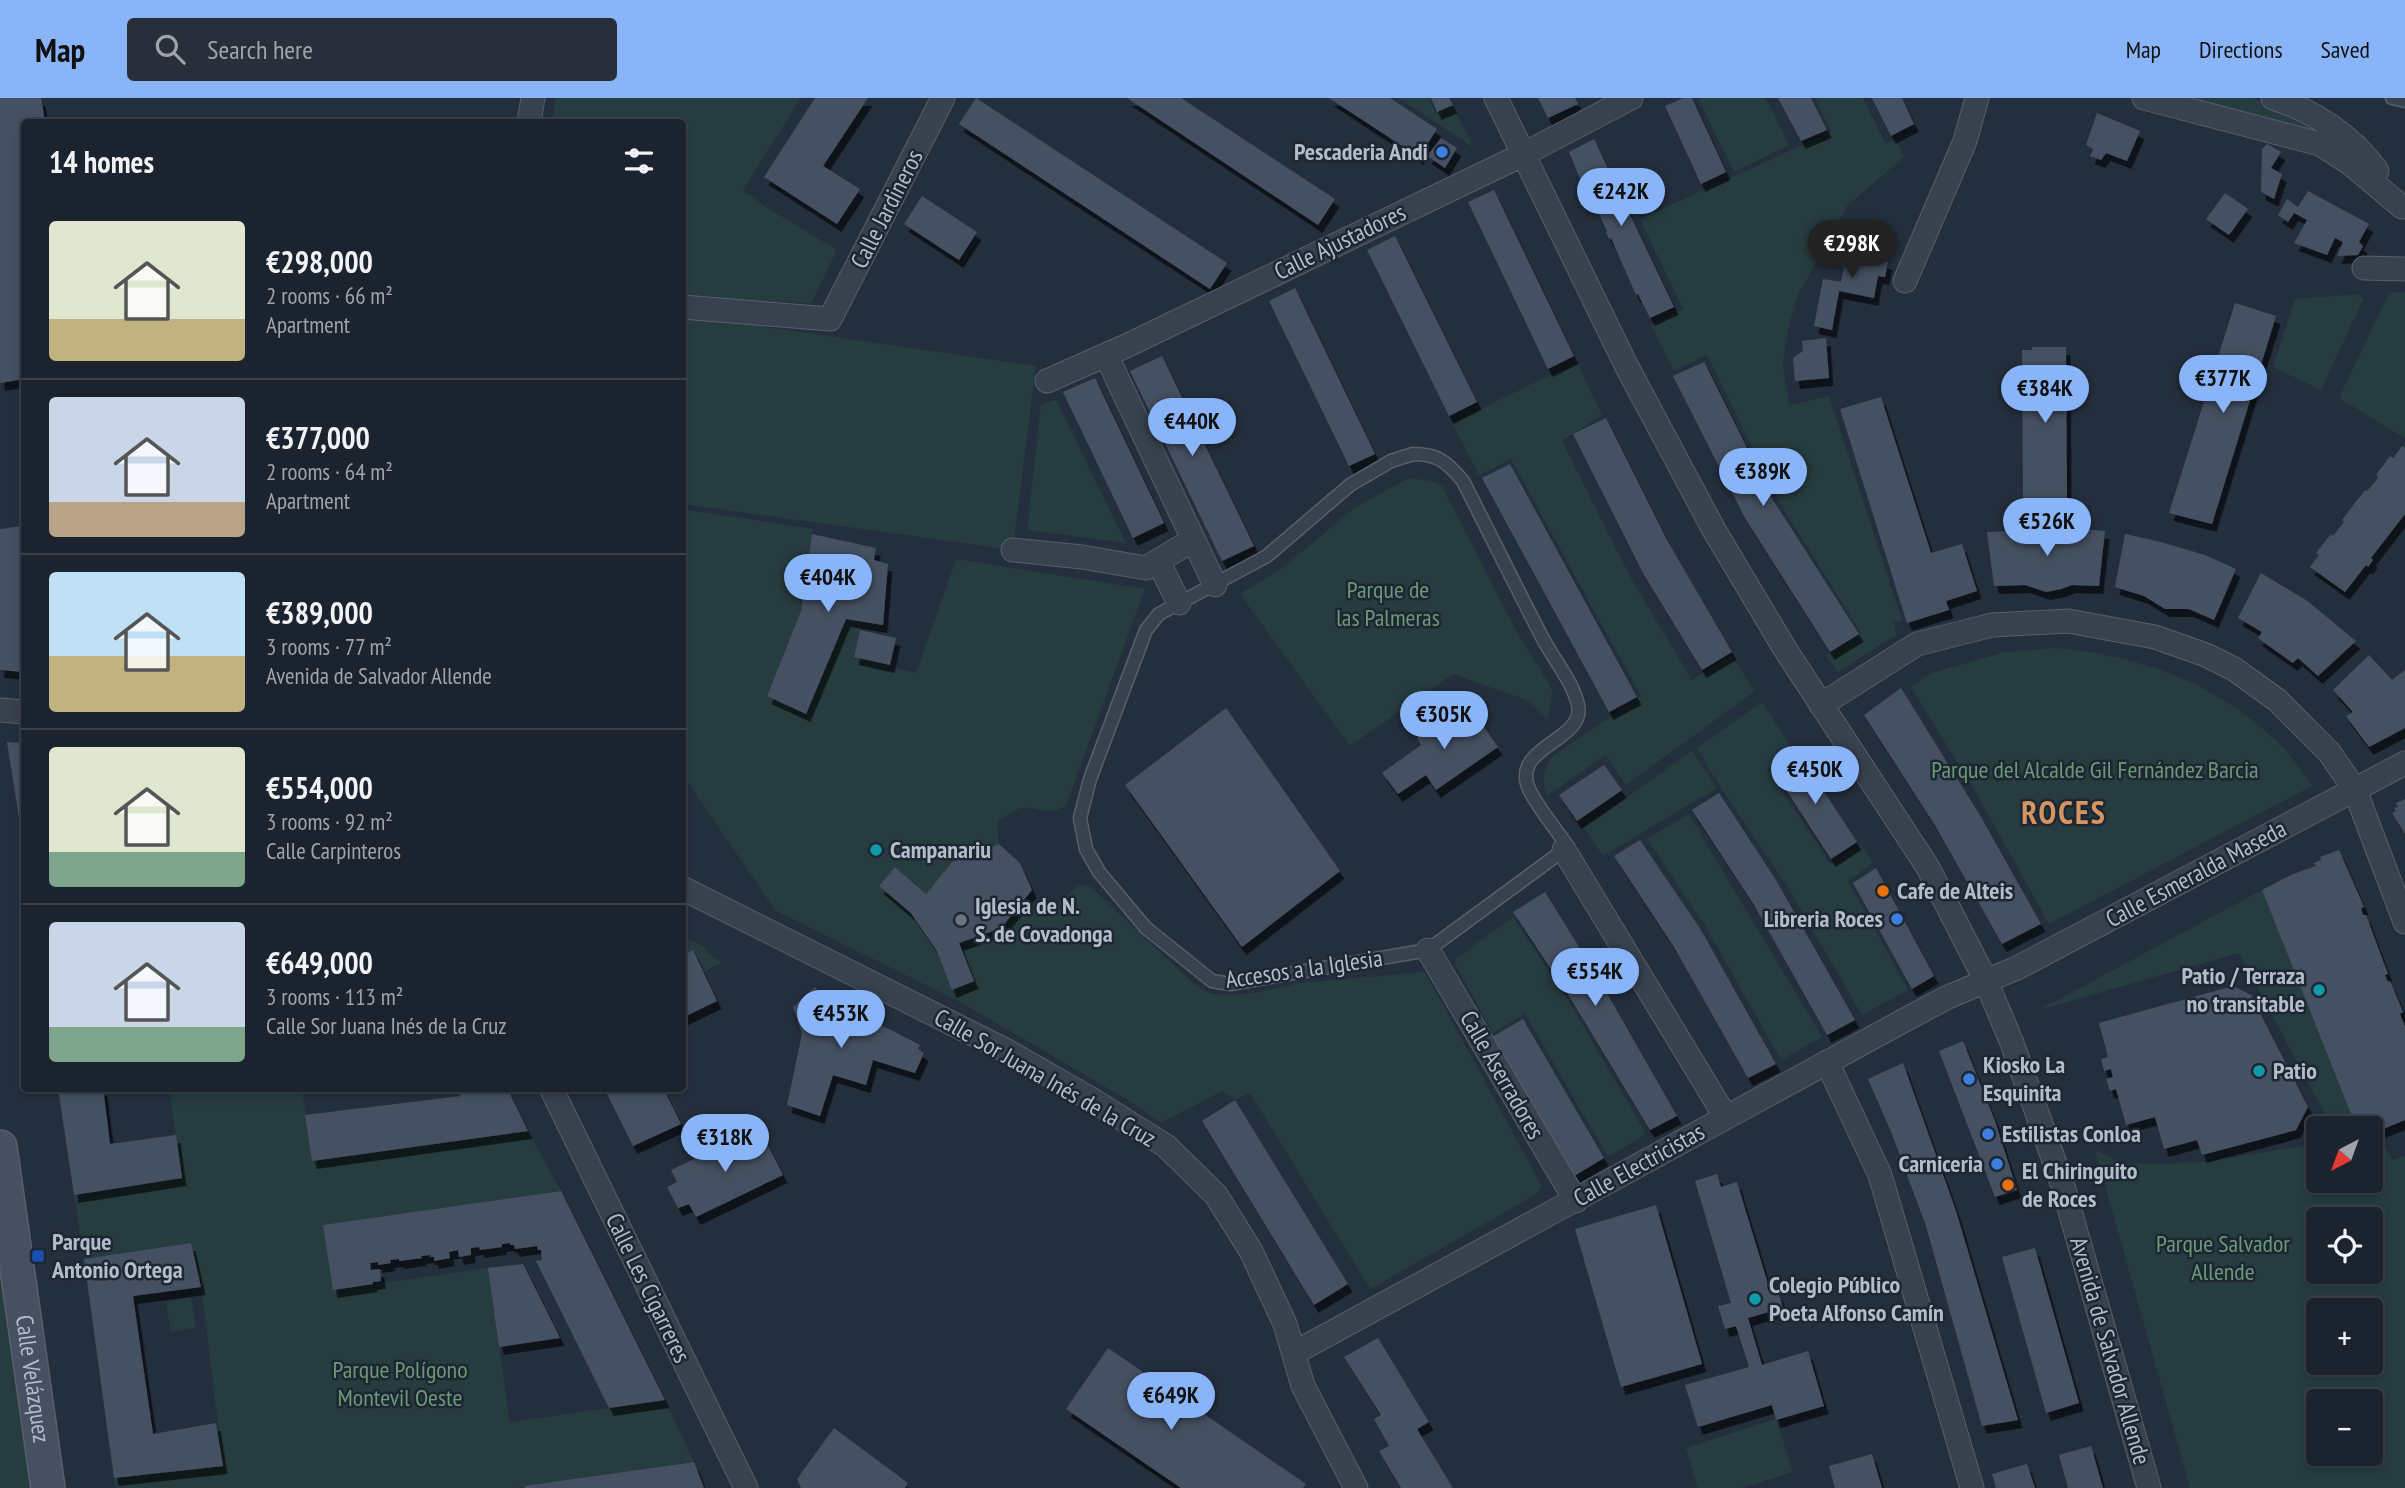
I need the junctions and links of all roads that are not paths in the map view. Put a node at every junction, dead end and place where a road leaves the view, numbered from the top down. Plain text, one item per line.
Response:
1 (533, 98) edge
2 (943, 98) edge
3 (1496, 98) edge
4 (1631, 98) edge
5 (1977, 98) edge
6 (2144, 98) edge
7 (2273, 98) edge
8 (2392, 98) edge
9 (2405, 101) edge
10 (530, 119) edge
11 (1524, 154) junction
12 (2404, 208) edge
13 (2364, 268) dead end
14 (2405, 269) edge
15 (1905, 281) dead end
16 (686, 307) edge
17 (1106, 355) junction
18 (1047, 381) dead end
19 (1193, 540) junction
20 (1013, 550) dead end
21 (1157, 561) junction
22 (1215, 585) junction
23 (1179, 603) junction
24 (1821, 705) junction
25 (0, 710) edge
26 (21, 712) edge
27 (2405, 763) edge
28 (2355, 790) junction
29 (1564, 850) junction
30 (686, 890) edge
31 (2405, 922) edge
32 (1428, 950) junction
33 (1986, 981) junction
34 (1827, 1062) junction
35 (553, 1092) edge
36 (1725, 1116) junction
37 (0, 1147) edge
38 (1576, 1201) junction
39 (1294, 1353) junction
40 (48, 1488) edge
41 (746, 1488) edge
42 (1356, 1488) edge
43 (1972, 1488) edge
44 (2149, 1488) edge

1 - 10 street
2 - 16 street, Calle Jardineros
3 - 11 street, Avenida de Salvador Allende
4 - 11 street, Calle Ajustadores
5 - 15 street
6 - 12 street
7 - 12 street
8 - 9 lane
11 - 17 street, Calle Ajustadores
11 - 24 street, Avenida de Salvador Allende
13 - 14 street
17 - 18 street, Calle Ajustadores
17 - 19 street
19 - 21 street
19 - 22 street
20 - 21 street
21 - 23 street
22 - 23 lane, Accesos a la Iglesia
22 - 29 lane, Accesos a la Iglesia
23 - 32 lane, Accesos a la Iglesia
24 - 28 street
24 - 33 street, Avenida de Salvador Allende
25 - 26 street
27 - 28 street, Calle Esmeralda Maseda
28 - 31 street
28 - 33 street, Calle Esmeralda Maseda
29 - 32 lane
29 - 36 street
30 - 39 street, Calle Sor Juana Inés de la Cruz
32 - 38 street, Calle Aserradores
33 - 34 street, Calle Electricistas
33 - 44 street, Avenida de Salvador Allende
34 - 36 street, Calle Electricistas
34 - 43 street
35 - 41 street, Calle Les Cigarreres
36 - 38 street, Calle Electricistas
37 - 40 street, Calle Velázquez
38 - 39 street, Calle Electricistas
39 - 42 street, Calle Sor Juana Inés de la Cruz

